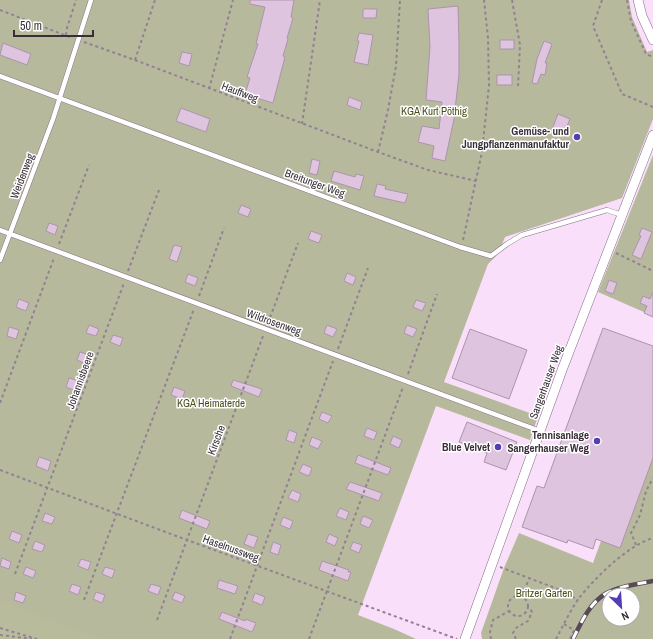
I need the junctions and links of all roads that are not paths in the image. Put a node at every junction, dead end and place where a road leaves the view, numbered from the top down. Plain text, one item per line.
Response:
1 (91, 0) edge
2 (638, 0) edge
3 (653, 40) edge
4 (0, 76) edge
5 (60, 98) junction
6 (653, 135) edge
7 (622, 215) junction
8 (0, 230) edge
9 (10, 234) junction
10 (0, 260) edge
11 (541, 431) junction
12 (465, 639) edge

1 - 5 lane, Weidenweg
2 - 3 street
4 - 5 lane, Breitunger Weg
5 - 7 lane, Breitunger Weg
5 - 9 lane, Weidenweg
6 - 7 street, Sangerhauser Weg
7 - 11 street, Sangerhauser Weg
8 - 9 lane, Wildrosenweg
9 - 10 lane, Weidenweg
9 - 11 lane, Wildrosenweg
11 - 12 street, Sangerhauser Weg

